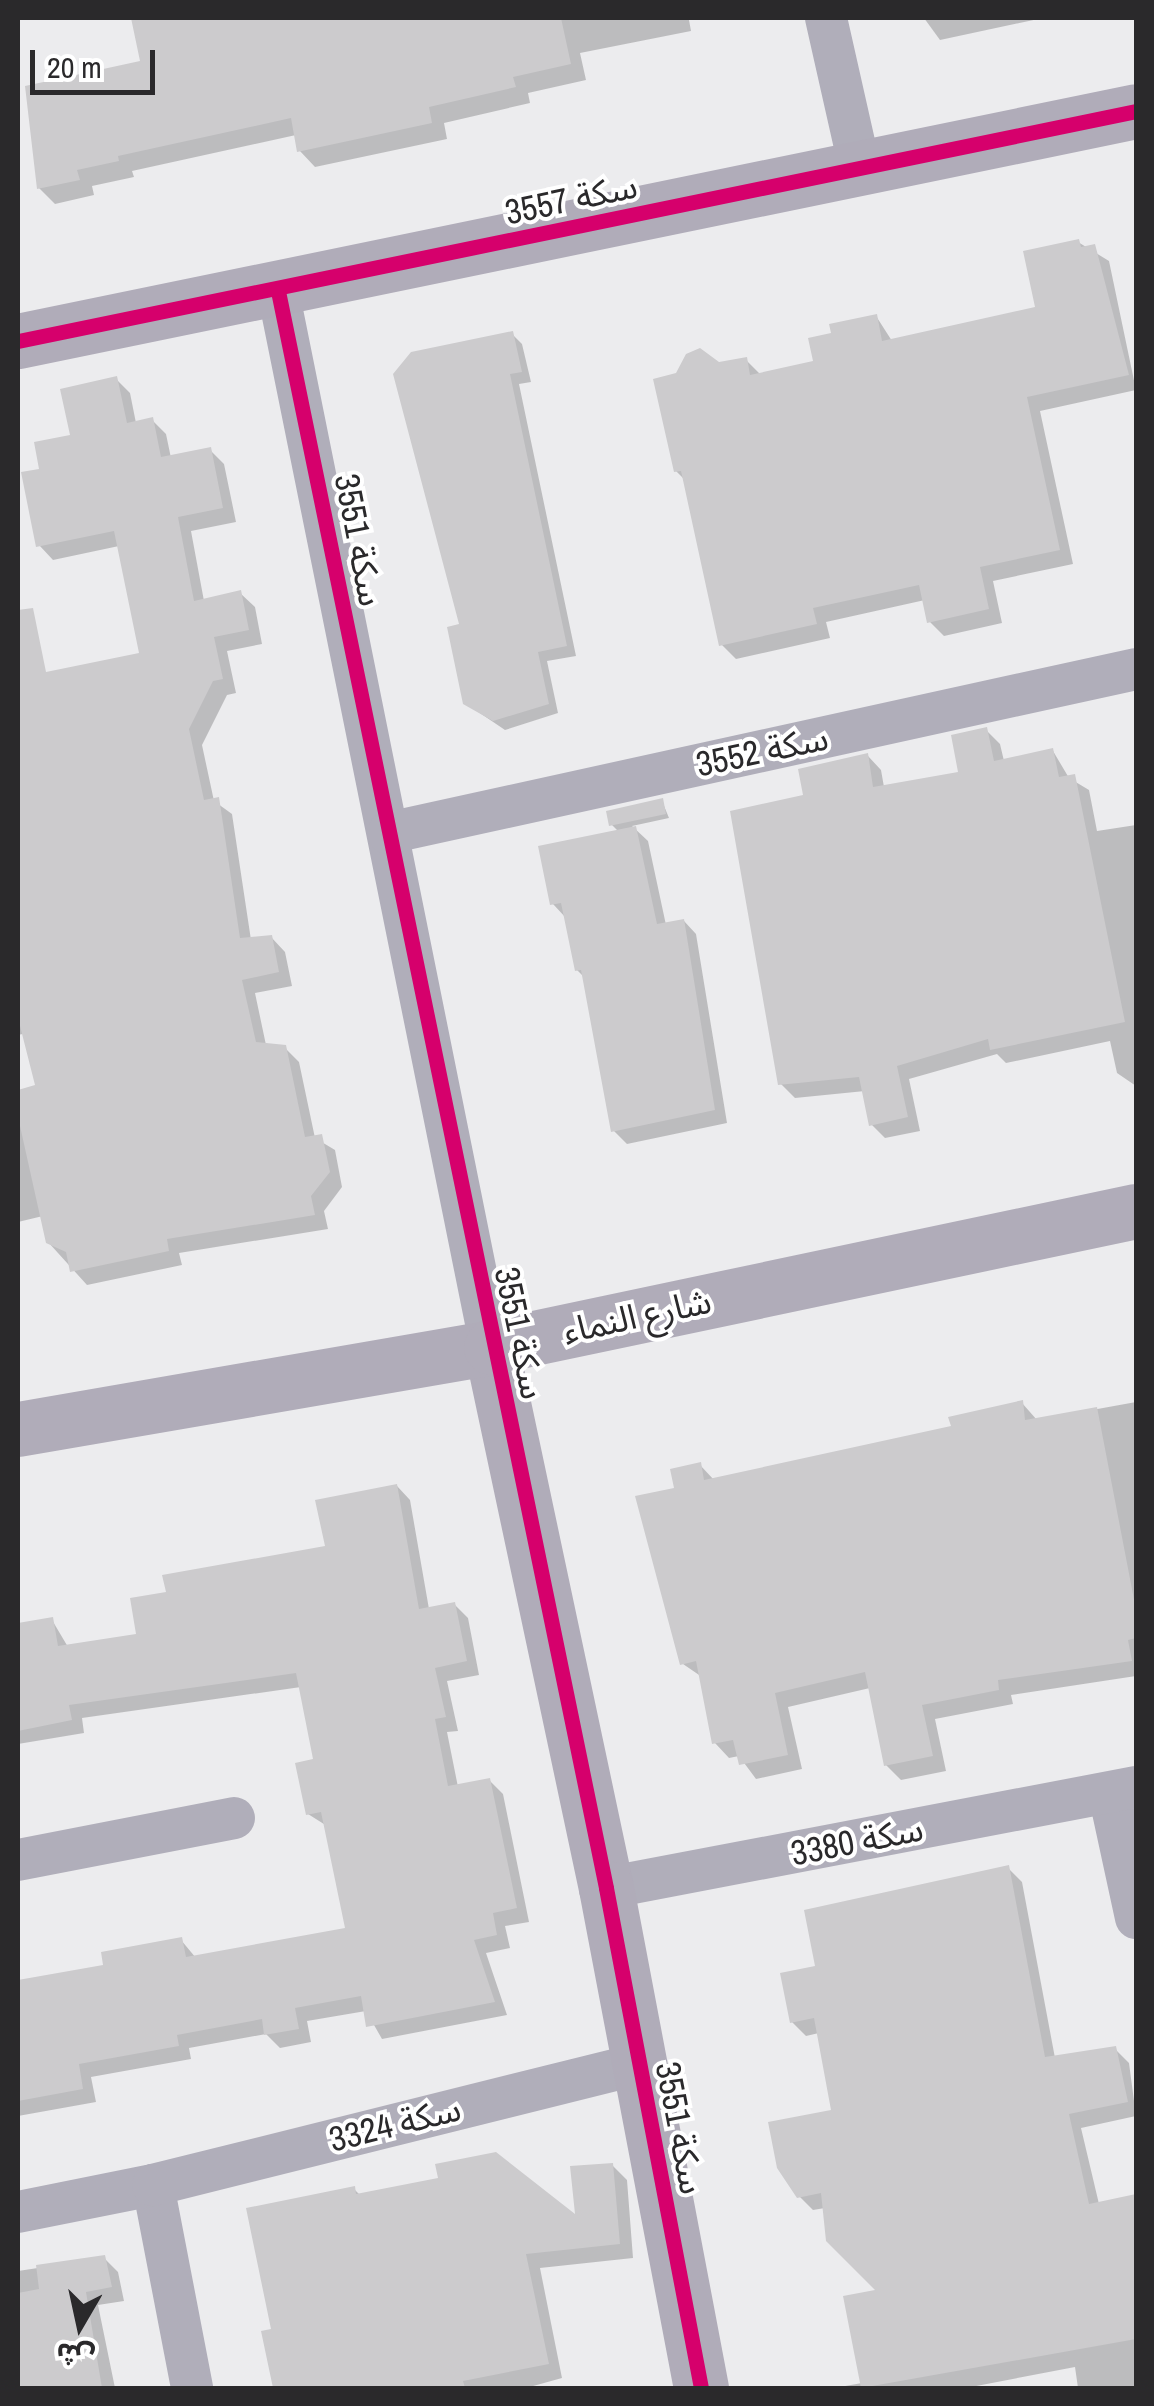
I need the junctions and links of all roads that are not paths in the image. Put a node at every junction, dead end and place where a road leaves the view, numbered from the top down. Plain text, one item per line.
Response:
1 (826, 18) edge
2 (1136, 111) edge
3 (860, 169) junction
4 (278, 291) junction
5 (18, 341) edge
6 (1136, 669) edge
7 (388, 833) junction
8 (1136, 1211) edge
9 (492, 1347) junction
10 (18, 1429) edge
11 (1123, 1790) edge
12 (234, 1818) dead end
13 (18, 1860) edge
14 (606, 1888) junction
15 (1136, 1918) edge
16 (636, 2064) junction
17 (153, 2185) junction
18 (18, 2212) edge
19 (192, 2388) edge
20 (701, 2388) edge

1 - 3 street
2 - 3 street, سكة 3557
3 - 4 street, سكة 3557
4 - 5 street, سكة 3557
4 - 7 street, سكة 3551
6 - 7 street, سكة 3552
7 - 9 street, سكة 3551
8 - 9 street, شارع النماء
9 - 10 street, شارع النماء
9 - 14 street, سكة 3551
11 - 14 street, سكة 3380
11 - 15 street, سكة 3380
12 - 13 street
14 - 16 street, سكة 3551
16 - 17 street, سكة 3324
16 - 20 street, سكة 3551
17 - 18 street, سكة 3324
17 - 19 street

